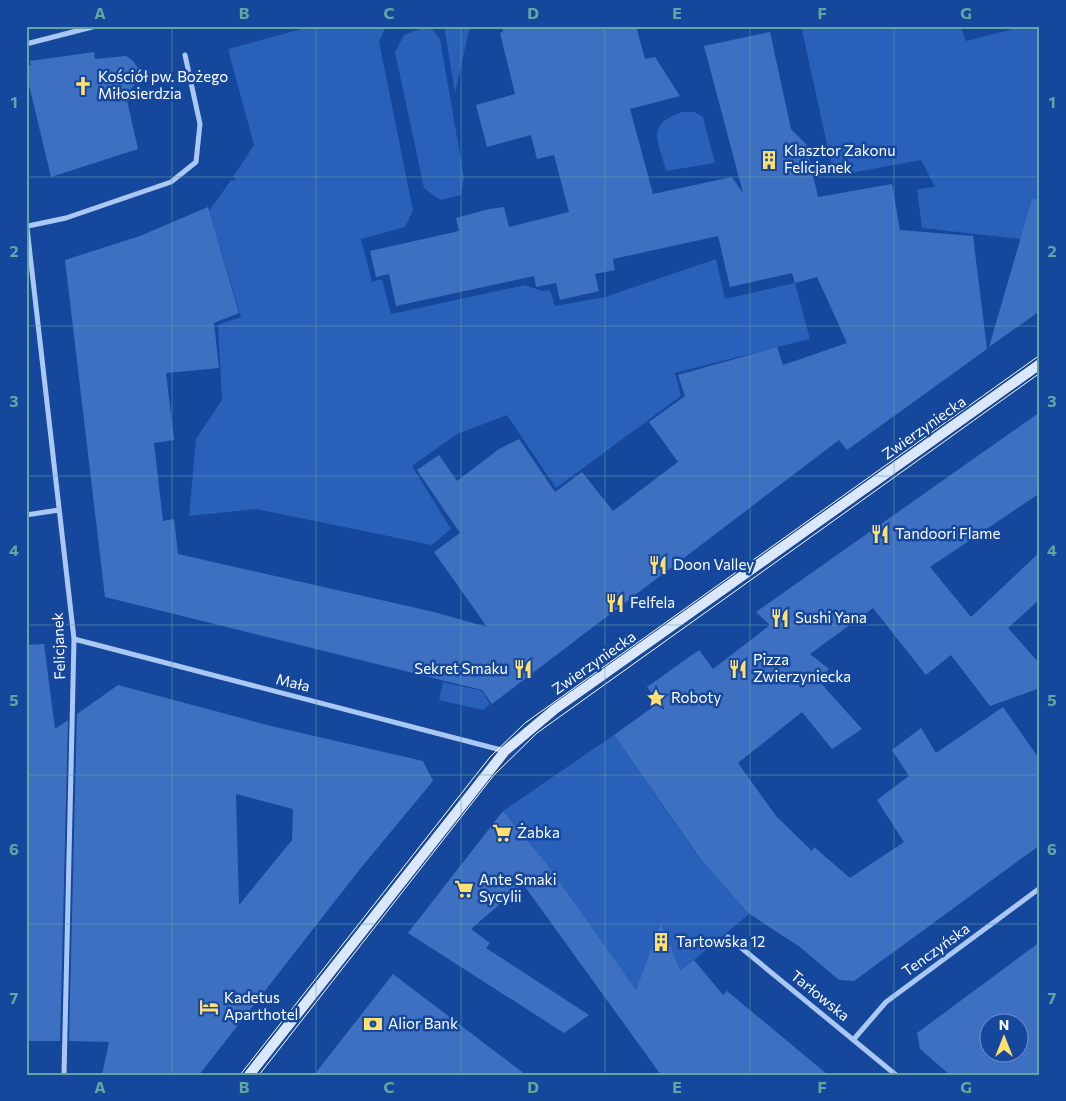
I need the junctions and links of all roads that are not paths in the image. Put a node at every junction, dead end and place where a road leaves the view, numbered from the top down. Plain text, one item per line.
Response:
1 (96, 26) edge
2 (26, 44) edge
3 (184, 55) dead end
4 (26, 219) edge
5 (28, 226) edge
6 (1040, 364) edge
7 (59, 510) junction
8 (26, 515) edge
9 (74, 640) junction
10 (505, 751) junction
11 (1040, 888) edge
12 (728, 938) dead end
13 (854, 1039) junction
14 (64, 1075) edge
15 (249, 1075) edge
16 (896, 1075) edge

1 - 2 street
3 - 5 street
4 - 5 street, Felicjanek
5 - 7 street, Felicjanek
6 - 10 street, Zwierzyniecka
7 - 8 street
7 - 9 street, Felicjanek
9 - 10 street, Mała
9 - 14 street, Felicjanek
10 - 15 street, Zwierzyniecka
11 - 13 street, Tenczyńska
12 - 13 street, Tarłowska
13 - 16 street, Tarłowska

